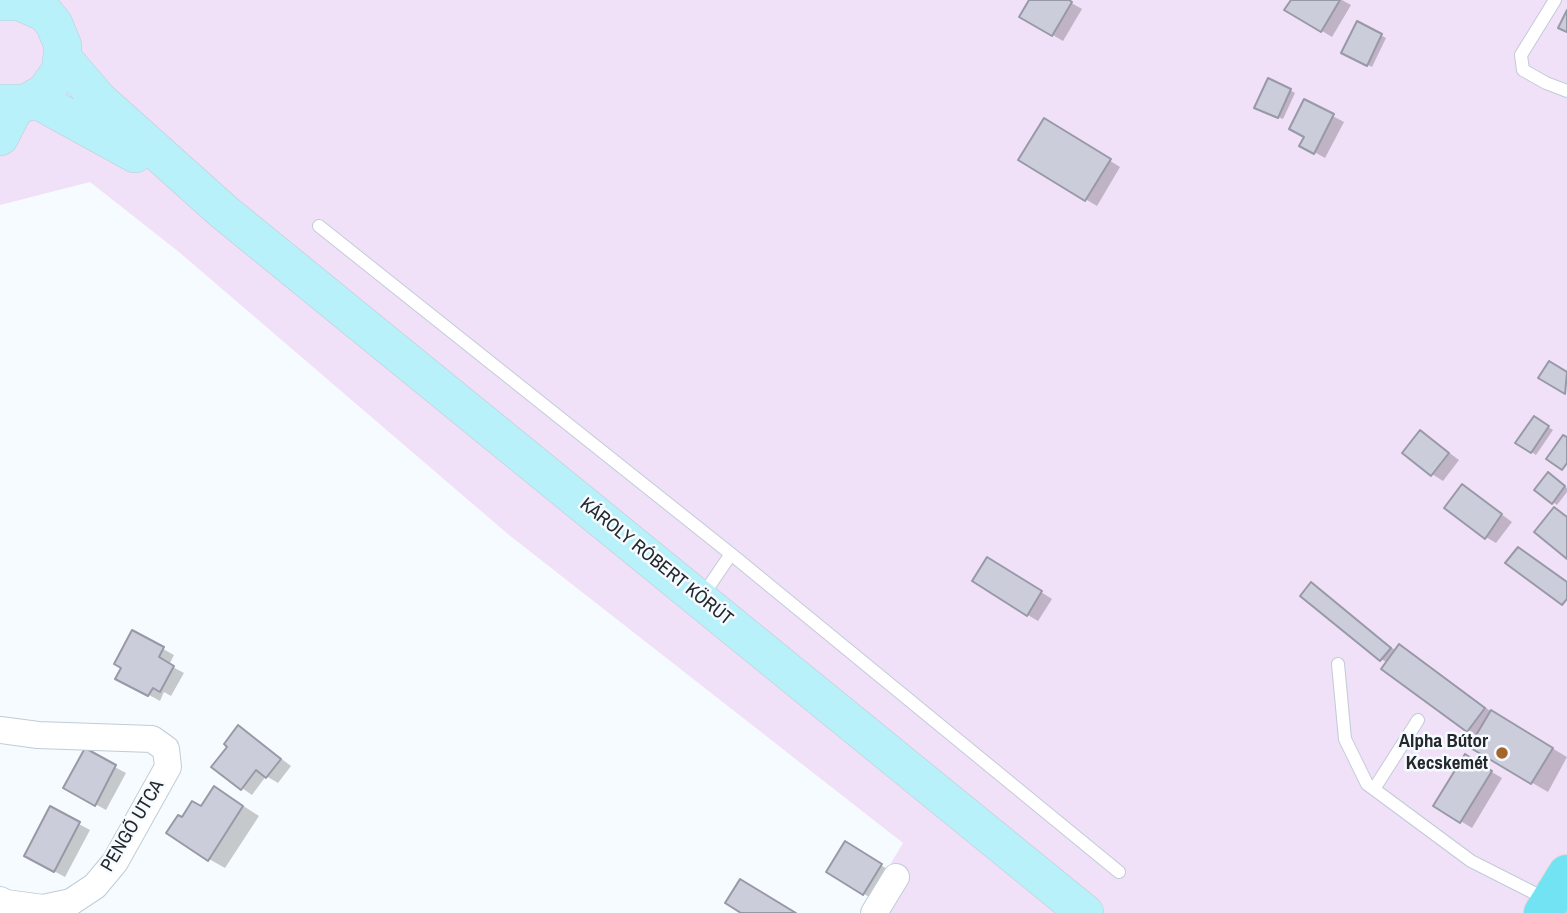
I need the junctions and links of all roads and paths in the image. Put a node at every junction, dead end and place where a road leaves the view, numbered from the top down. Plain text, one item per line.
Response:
1 (1555, 0) edge
2 (5, 1) edge
3 (55, 12) edge
4 (63, 58) junction
5 (1567, 91) edge
6 (17, 102) edge
7 (0, 137) edge
8 (224, 212) junction
9 (319, 226) dead end
10 (731, 554) junction
11 (701, 598) junction
12 (1338, 664) dead end
13 (1418, 720) dead end
14 (0, 730) edge
15 (1374, 789) junction
16 (1119, 872) dead end
17 (896, 877) dead end
18 (1553, 896) edge
19 (0, 900) edge
20 (874, 913) edge
21 (1085, 913) edge

1 - 5 lane
2 - 3 street
3 - 4 street
4 - 6 street
4 - 8 street, KÁROLY RÓBERT KÖRÚT
6 - 7 street
6 - 8 street, KÁROLY RÓBERT KÖRÚT
8 - 11 street, KÁROLY RÓBERT KÖRÚT
9 - 10 lane
10 - 11 lane
10 - 16 lane
11 - 21 street, KÁROLY RÓBERT KÖRÚT
12 - 15 lane
13 - 15 lane
14 - 19 street, PENGŐ UTCA
15 - 18 lane
17 - 20 street

